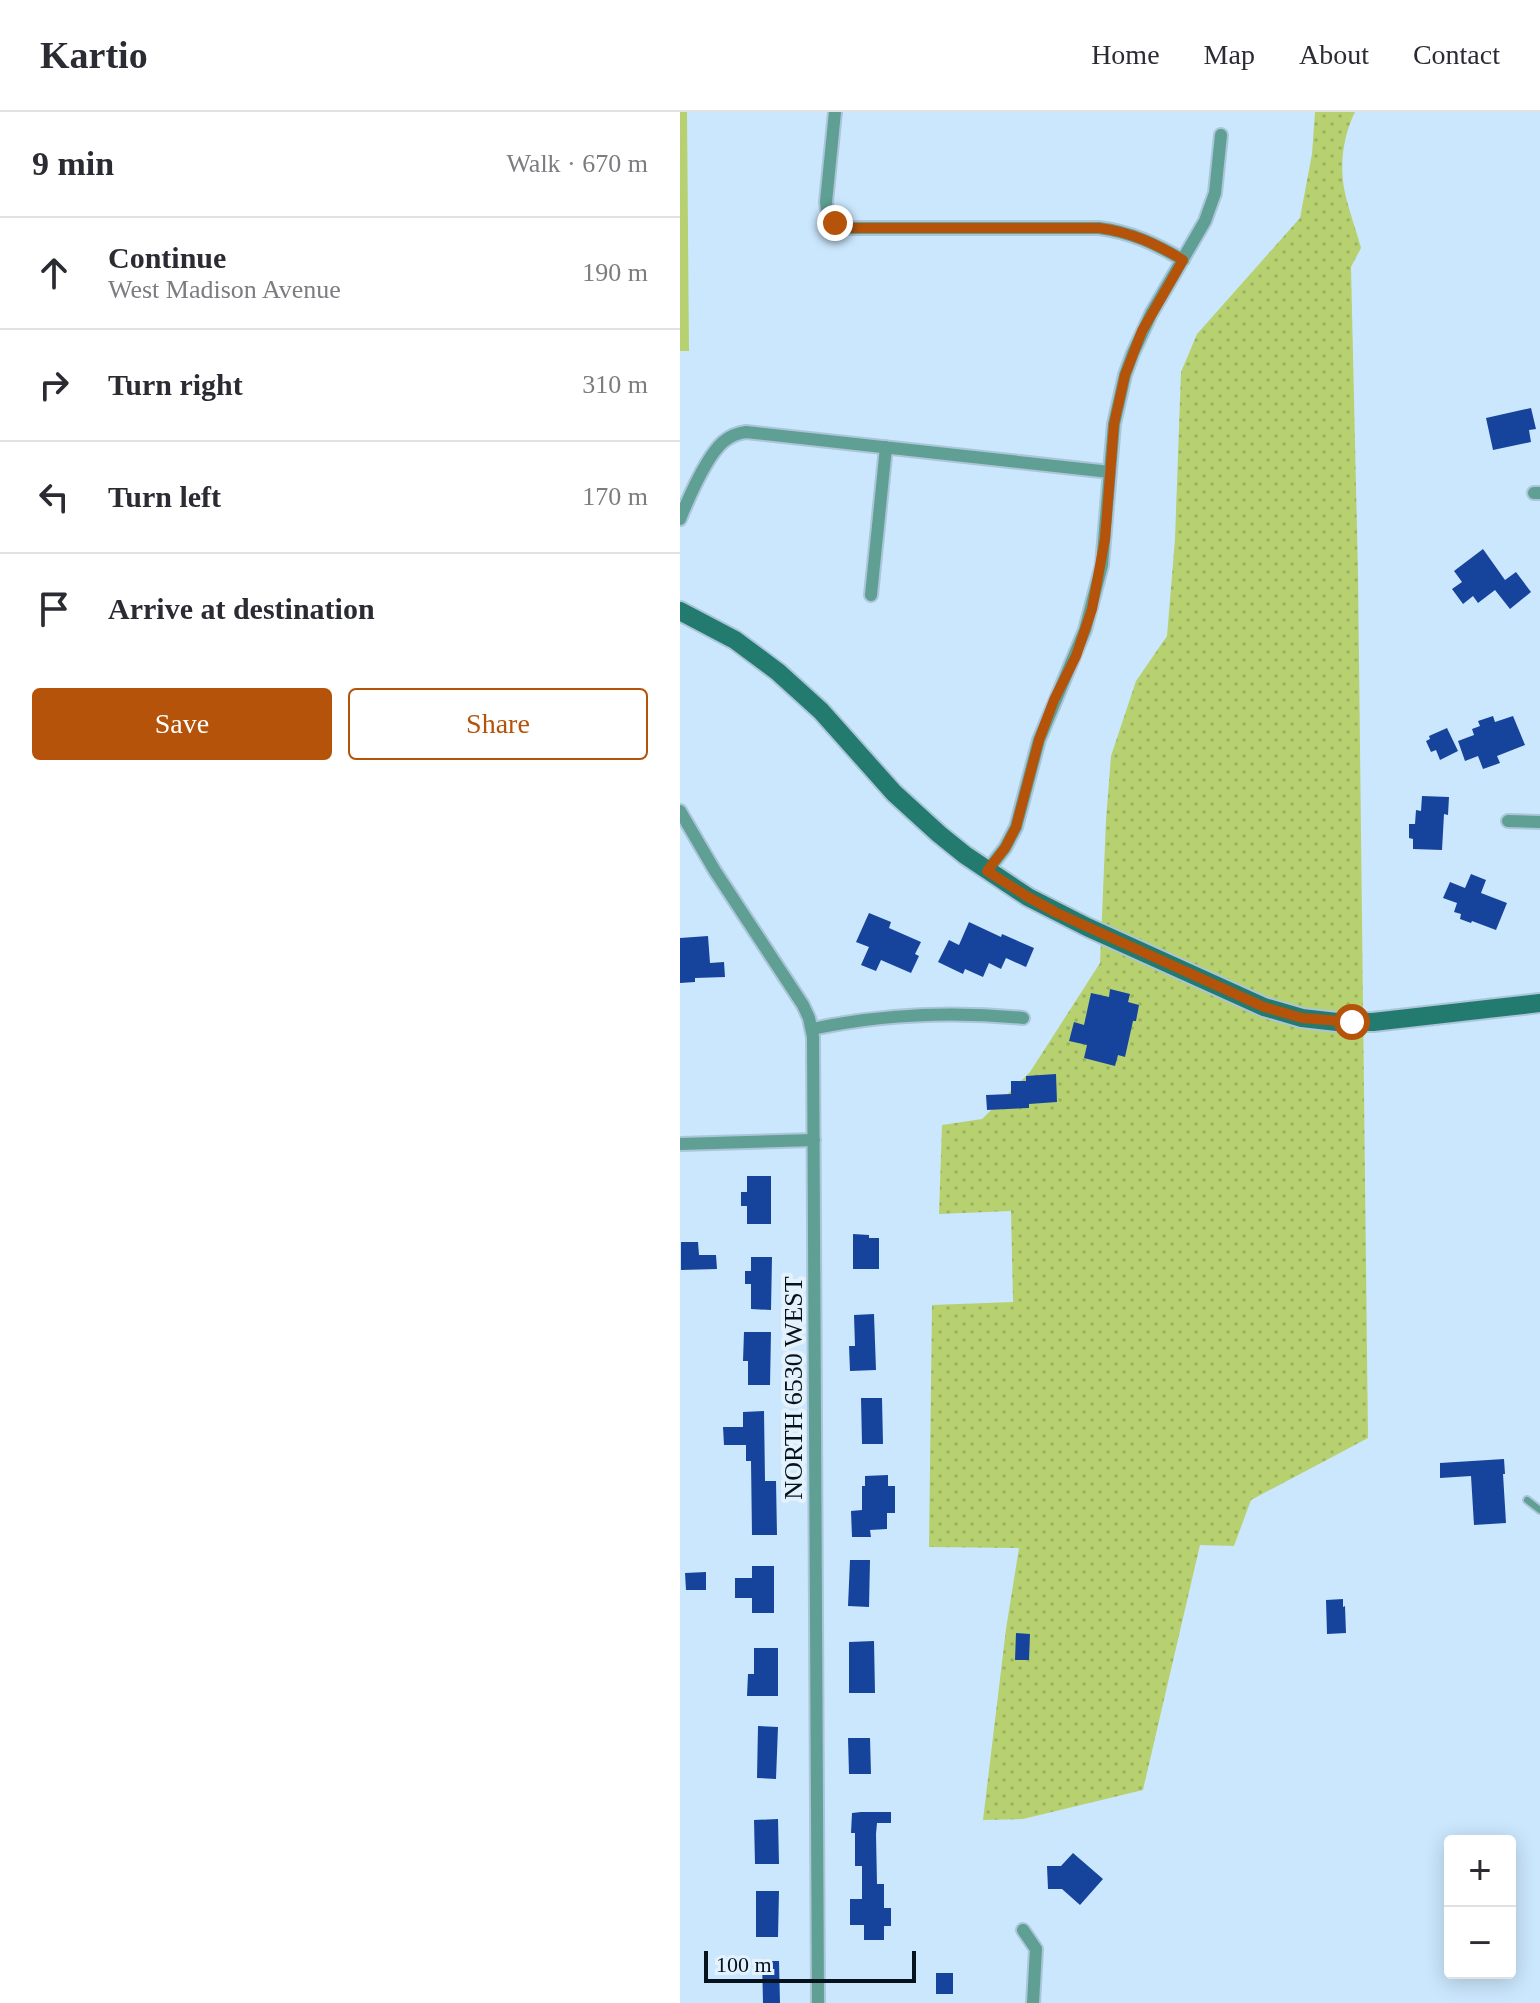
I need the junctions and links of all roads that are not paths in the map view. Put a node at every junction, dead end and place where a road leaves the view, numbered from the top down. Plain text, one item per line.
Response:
1 (835, 112) edge
2 (1221, 135) dead end
3 (1183, 260) junction
4 (886, 447) junction
5 (1110, 472) junction
6 (680, 519) edge
7 (871, 595) dead end
8 (680, 611) edge
9 (680, 811) edge
10 (1508, 821) dead end
11 (1540, 822) edge
12 (987, 871) junction
13 (1540, 1003) edge
14 (1023, 1018) dead end
15 (812, 1029) junction
16 (814, 1140) junction
17 (680, 1144) edge
18 (1527, 1500) dead end
19 (1540, 1510) edge
20 (1023, 1930) dead end
21 (818, 2003) edge
22 (1033, 2003) edge

1 - 3 street
2 - 3 street
3 - 5 street
4 - 5 street
4 - 6 street
4 - 7 street
5 - 12 street
8 - 12 street
9 - 15 street, NORTH 6530 WEST
10 - 11 street
12 - 13 street
14 - 15 street
15 - 16 street, NORTH 6530 WEST
16 - 17 street
16 - 21 street, NORTH 6530 WEST
18 - 19 lane
20 - 22 street

